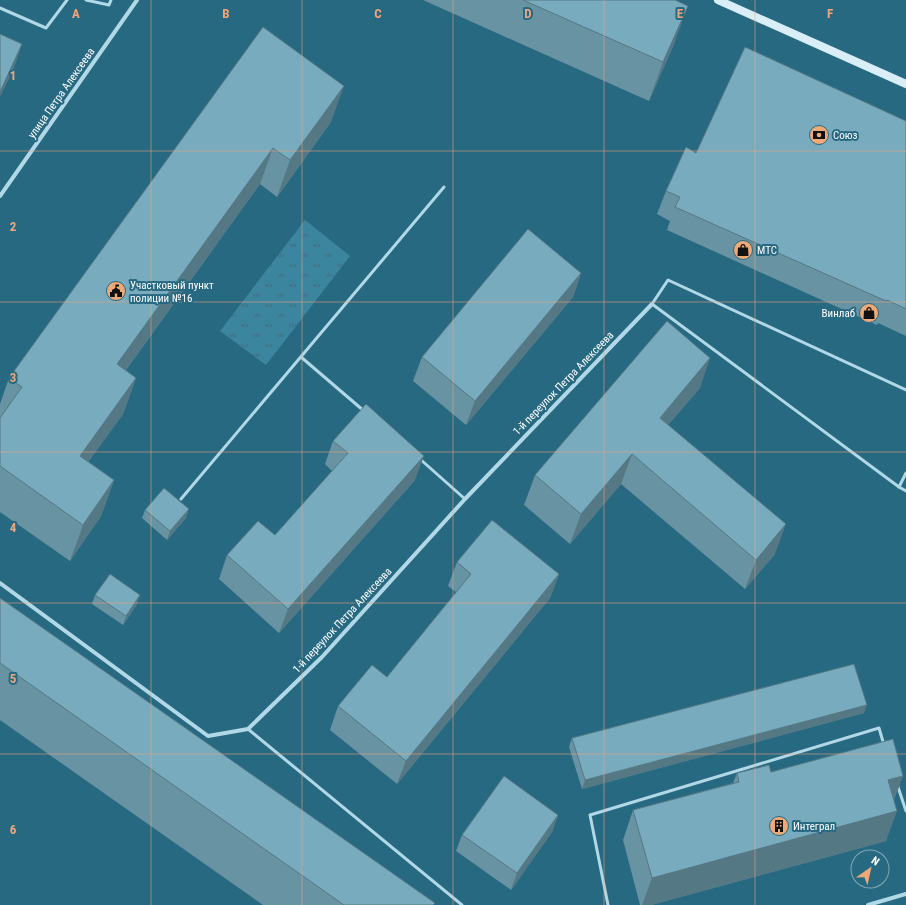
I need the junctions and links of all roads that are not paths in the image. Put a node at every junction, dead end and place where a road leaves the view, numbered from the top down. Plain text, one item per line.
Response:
1 (67, 0) edge
2 (86, 0) edge
3 (111, 0) edge
4 (137, 0) edge
5 (718, 0) edge
6 (0, 8) edge
7 (906, 84) edge
8 (444, 187) dead end
9 (0, 196) edge
10 (652, 304) junction
11 (300, 357) junction
12 (906, 390) edge
13 (365, 412) edge
14 (418, 458) edge
15 (906, 473) edge
16 (899, 487) junction
17 (906, 491) edge
18 (181, 499) dead end
19 (466, 499) junction
20 (0, 583) edge
21 (248, 729) junction
22 (886, 751) edge
23 (896, 781) edge
24 (906, 811) edge
25 (906, 894) edge
26 (462, 905) edge
27 (608, 905) edge
28 (868, 905) edge

1 - 6 lane
2 - 3 lane
4 - 9 street, улица Петра Алексеева
5 - 7 main road
8 - 11 lane
10 - 12 lane
10 - 16 lane
10 - 19 street, 1-й переулок Петра Алексеева
11 - 13 lane
11 - 18 lane
14 - 19 lane
15 - 16 lane
16 - 17 lane
19 - 21 street, 1-й переулок Петра Алексеева
20 - 21 street
21 - 26 lane
22 - 27 lane
23 - 24 lane
25 - 28 street

